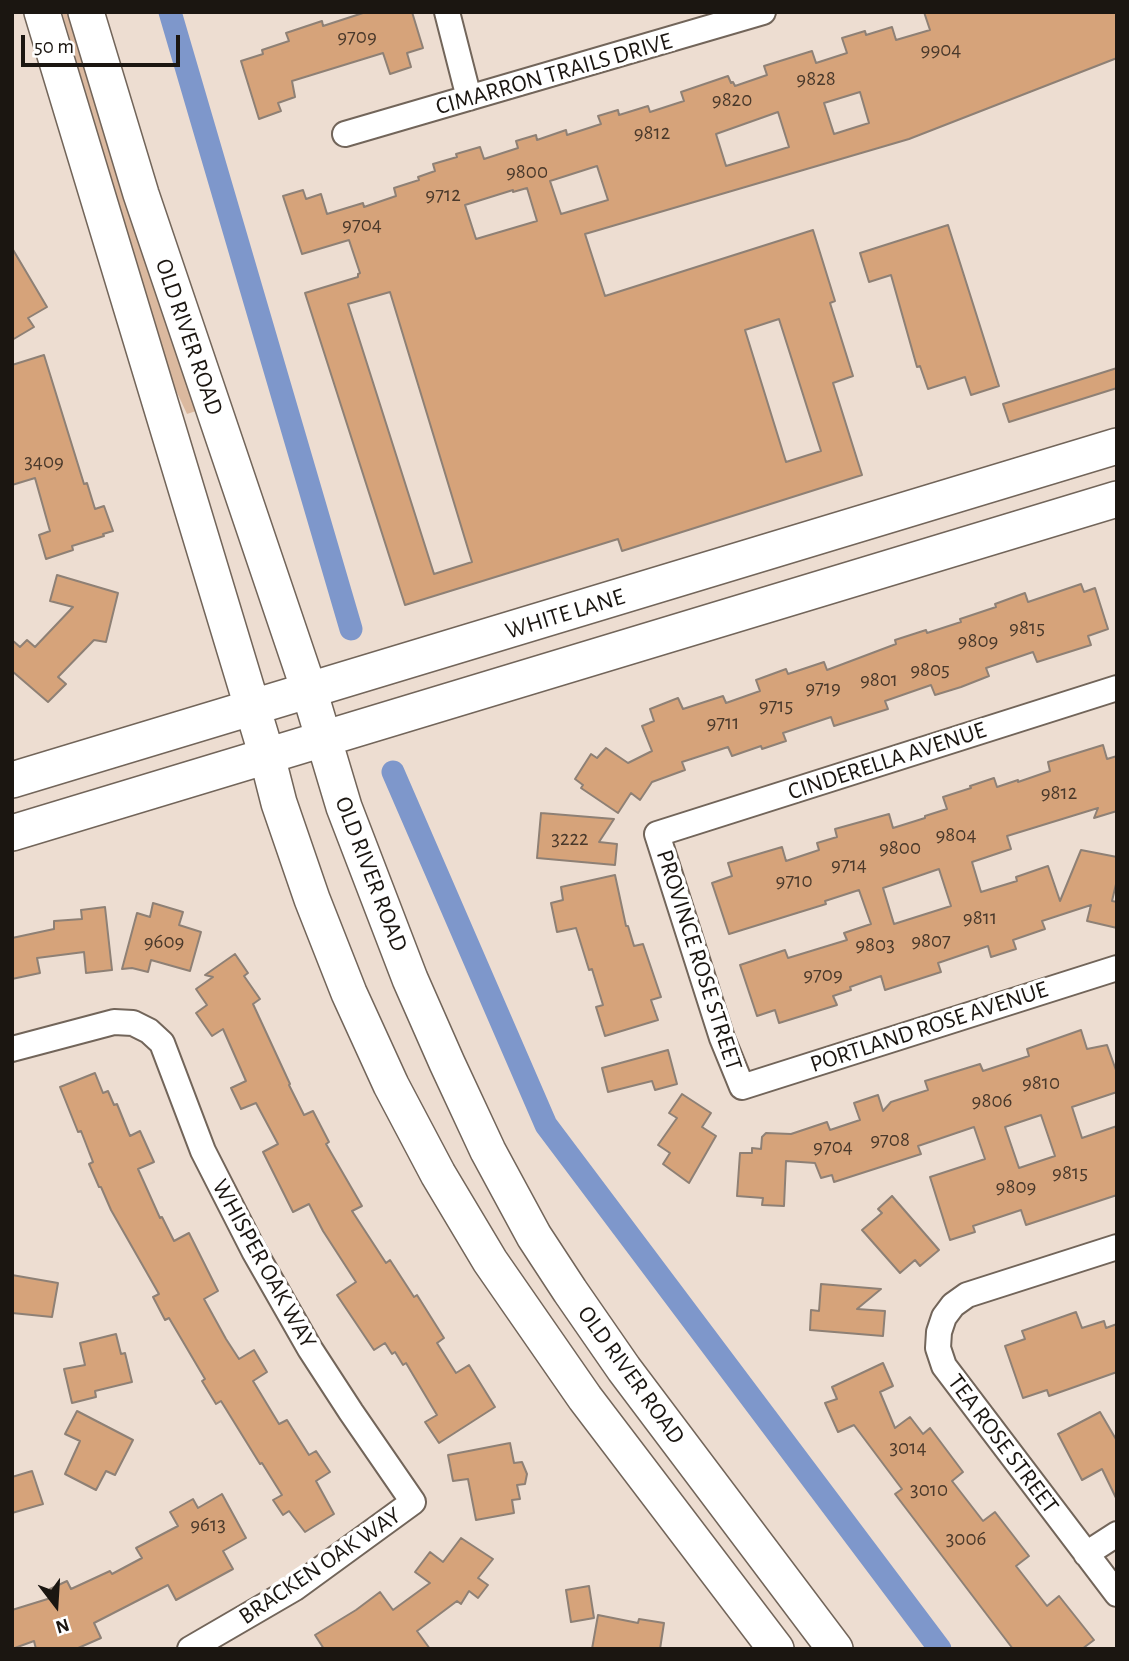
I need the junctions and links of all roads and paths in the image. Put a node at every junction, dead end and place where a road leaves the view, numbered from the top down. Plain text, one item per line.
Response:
1 (42, 12) edge
2 (86, 12) edge
3 (447, 12) edge
4 (763, 12) edge
5 (469, 98) junction
6 (345, 134) dead end
7 (1117, 446) edge
8 (1115, 507) edge
9 (905, 510) junction
10 (779, 601) junction
11 (1117, 688) edge
12 (309, 690) junction
13 (252, 707) junction
14 (323, 739) junction
15 (267, 756) junction
16 (12, 780) edge
17 (12, 833) edge
18 (657, 834) joint
19 (1117, 968) edge
20 (12, 1049) edge
21 (742, 1087) joint
22 (1117, 1247) edge
23 (413, 1502) joint
24 (1117, 1534) edge
25 (1086, 1554) junction
26 (1117, 1594) edge
27 (190, 1649) edge
28 (776, 1649) edge
29 (835, 1649) edge

1 - 13 main road, OLD RIVER ROAD
2 - 12 main road, OLD RIVER ROAD
3 - 5 street
4 - 5 street, CIMARRON TRAILS DRIVE
5 - 6 street, CIMARRON TRAILS DRIVE
7 - 9 main road, WHITE LANE
8 - 10 main road, WHITE LANE
9 - 10 main road
9 - 12 main road, WHITE LANE
10 - 14 main road, WHITE LANE
11 - 18 street, CINDERELLA AVENUE
12 - 13 main road, WHITE LANE
12 - 14 main road, OLD RIVER ROAD
13 - 15 main road, OLD RIVER ROAD
13 - 16 main road, WHITE LANE
14 - 15 main road, WHITE LANE
14 - 29 main road, OLD RIVER ROAD
15 - 17 main road, WHITE LANE
15 - 28 main road, OLD RIVER ROAD
18 - 21 street, PROVINCE ROSE STREET
19 - 21 street, PORTLAND ROSE AVENUE
20 - 23 street, WHISPER OAK WAY
22 - 25 street, TEA ROSE STREET
23 - 27 street, BRACKEN OAK WAY
24 - 25 street
25 - 26 street, TEA ROSE STREET

